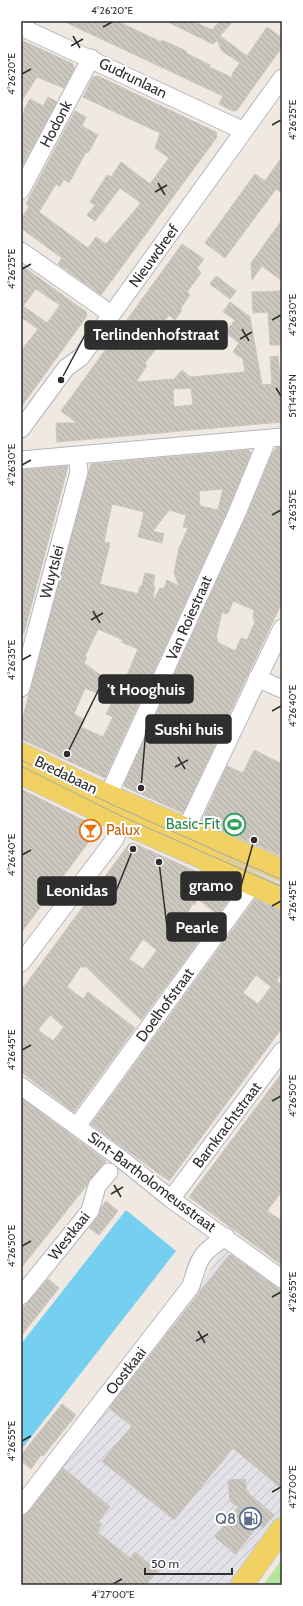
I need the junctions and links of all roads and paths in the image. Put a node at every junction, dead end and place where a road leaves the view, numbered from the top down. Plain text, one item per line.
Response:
1 (21, 27) edge
2 (91, 58) junction
3 (282, 78) edge
4 (244, 132) junction
5 (21, 190) edge
6 (21, 251) edge
7 (111, 314) junction
8 (21, 429) edge
9 (282, 437) edge
10 (265, 439) junction
11 (77, 455) junction
12 (21, 460) edge
13 (282, 628) edge
14 (257, 678) junction
15 (21, 688) edge
16 (282, 689) edge
17 (21, 754) edge
18 (21, 773) edge
19 (111, 796) junction
20 (122, 822) junction
21 (186, 829) junction
22 (282, 870) edge
23 (253, 884) junction
24 (282, 898) edge
25 (21, 963) edge
26 (282, 1051) edge
27 (21, 1086) edge
28 (77, 1126) junction
29 (109, 1172) dead end
30 (171, 1199) junction
31 (226, 1237) junction
32 (282, 1279) edge
33 (21, 1296) edge
34 (21, 1506) edge
35 (282, 1529) edge
36 (242, 1585) edge

1 - 2 street, Gudrunlaan
2 - 4 street, Gudrunlaan
2 - 5 street, Hodonk
3 - 4 street, Nieuwdreef
4 - 7 street, Nieuwdreef
6 - 7 street
7 - 8 street, Nieuwdreef
9 - 10 street
10 - 11 street
10 - 19 street, Van Roiestraat
11 - 12 street
11 - 15 street, Wuytslei
13 - 14 street
14 - 16 street
14 - 21 street
17 - 19 main road, Bredabaan
18 - 20 main road, Bredabaan
19 - 20 street, Bredabaan
19 - 21 main road, Bredabaan
20 - 23 main road, Bredabaan
20 - 25 street
21 - 22 main road, Bredabaan
23 - 24 main road, Bredabaan
23 - 28 street, Doelhofstraat
26 - 30 street, Barnkrachtstraat
27 - 28 street, Sint-Bartholomeusstraat
28 - 30 street, Sint-Bartholomeusstraat
29 - 33 street, Westkaai
30 - 31 street, Sint-Bartholomeusstraat
31 - 32 street, Sint-Bartholomeusstraat
31 - 34 street, Oostkaai
35 - 36 main road

